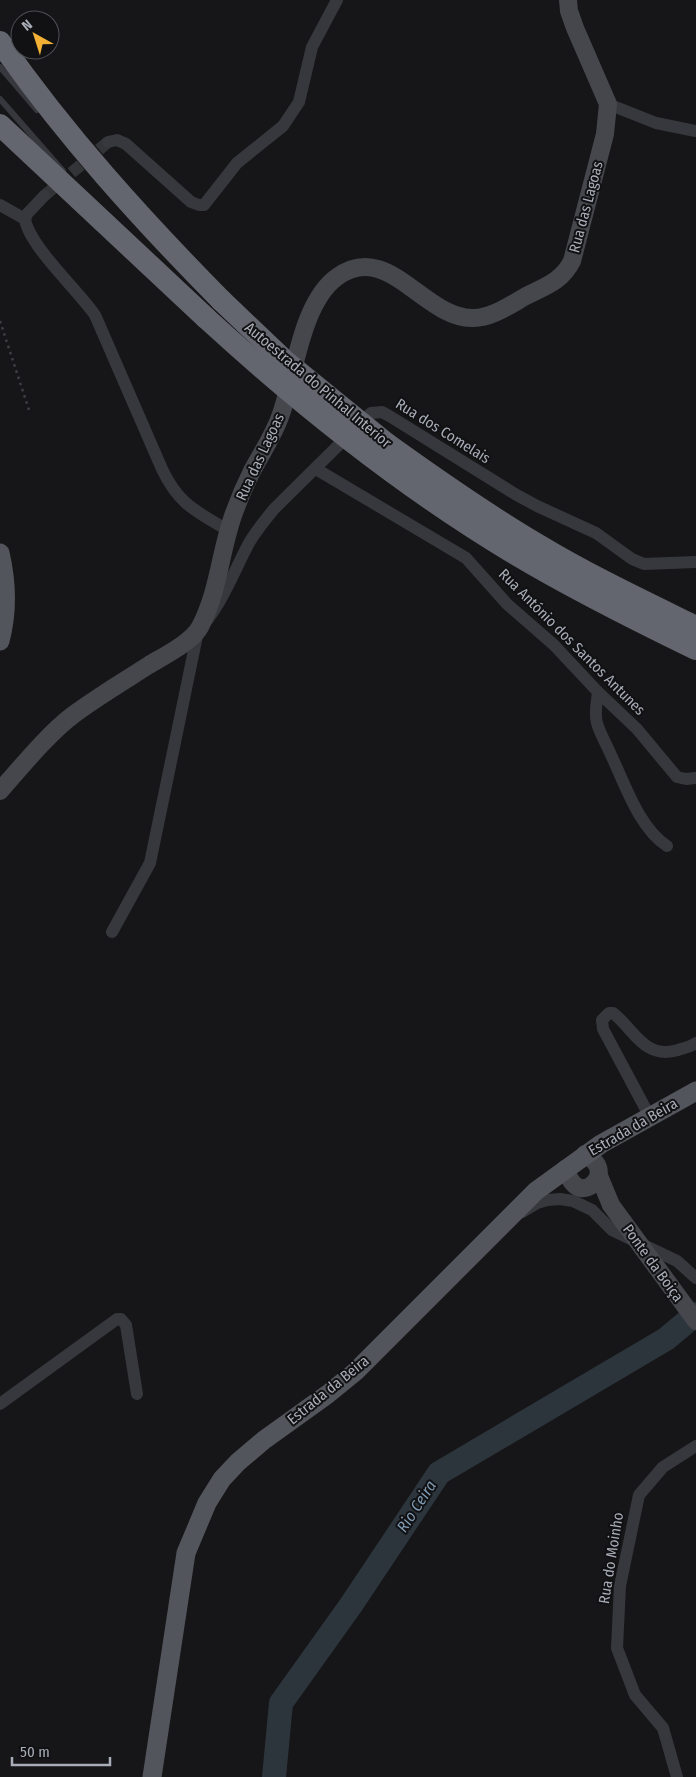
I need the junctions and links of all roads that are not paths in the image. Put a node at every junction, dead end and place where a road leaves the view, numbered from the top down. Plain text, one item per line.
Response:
1 (337, 0) edge
2 (568, 0) edge
3 (0, 42) edge
4 (0, 67) edge
5 (0, 99) edge
6 (608, 104) junction
7 (40, 114) dead end
8 (0, 126) edge
9 (696, 130) edge
10 (60, 134) dead end
11 (108, 142) dead end
12 (107, 180) junction
13 (44, 196) tunnel mouth
14 (85, 204) junction
15 (0, 205) edge
16 (25, 219) junction
17 (316, 469) junction
18 (229, 531) junction
19 (0, 553) edge
20 (696, 562) edge
21 (696, 627) edge
22 (198, 630) junction
23 (0, 641) edge
24 (696, 649) edge
25 (598, 692) junction
26 (696, 778) edge
27 (0, 791) edge
28 (667, 846) dead end
29 (112, 932) dead end
30 (696, 1043) edge
31 (696, 1091) edge
32 (650, 1117) junction
33 (593, 1149) junction
34 (566, 1169) junction
35 (590, 1180) junction
36 (536, 1191) junction
37 (501, 1226) junction
38 (696, 1278) edge
39 (696, 1321) edge
40 (137, 1394) dead end
41 (0, 1404) edge
42 (696, 1446) edge
43 (152, 1777) edge
44 (677, 1777) edge

1 - 11 street
2 - 6 street, Rua das Lagoas
3 - 12 highway
4 - 7 lane
5 - 14 lane, Autoestrada do Pinhal Interior
6 - 9 street
6 - 18 street, Rua das Lagoas
8 - 14 highway
10 - 12 lane, Autoestrada do Pinhal Interior
12 - 21 highway, Autoestrada do Pinhal Interior, bridge
13 - 16 street
14 - 24 highway, Autoestrada do Pinhal Interior, bridge
15 - 16 street
16 - 18 street
17 - 20 street, Rua dos Comelais
17 - 22 street, Rua dos Comelais
17 - 25 street, Rua António dos Santos Antunes
18 - 22 street, Rua das Lagoas
19 - 23 main road
22 - 27 street, Rua das Lagoas
22 - 29 street
25 - 26 street, Rua António dos Santos Antunes
25 - 28 street
30 - 32 street
31 - 32 main road, Estrada da Beira
32 - 33 main road, Estrada da Beira
33 - 34 main road, Estrada da Beira
33 - 35 street, Ponte da Boiça
34 - 35 street, Ponte da Boiça
34 - 36 main road, Estrada da Beira
35 - 36 street
35 - 39 street, Ponte da Boiça, bridge
36 - 37 main road, Estrada da Beira
37 - 38 street
37 - 43 main road, Estrada da Beira
40 - 41 street
42 - 44 street, Rua do Moinho

